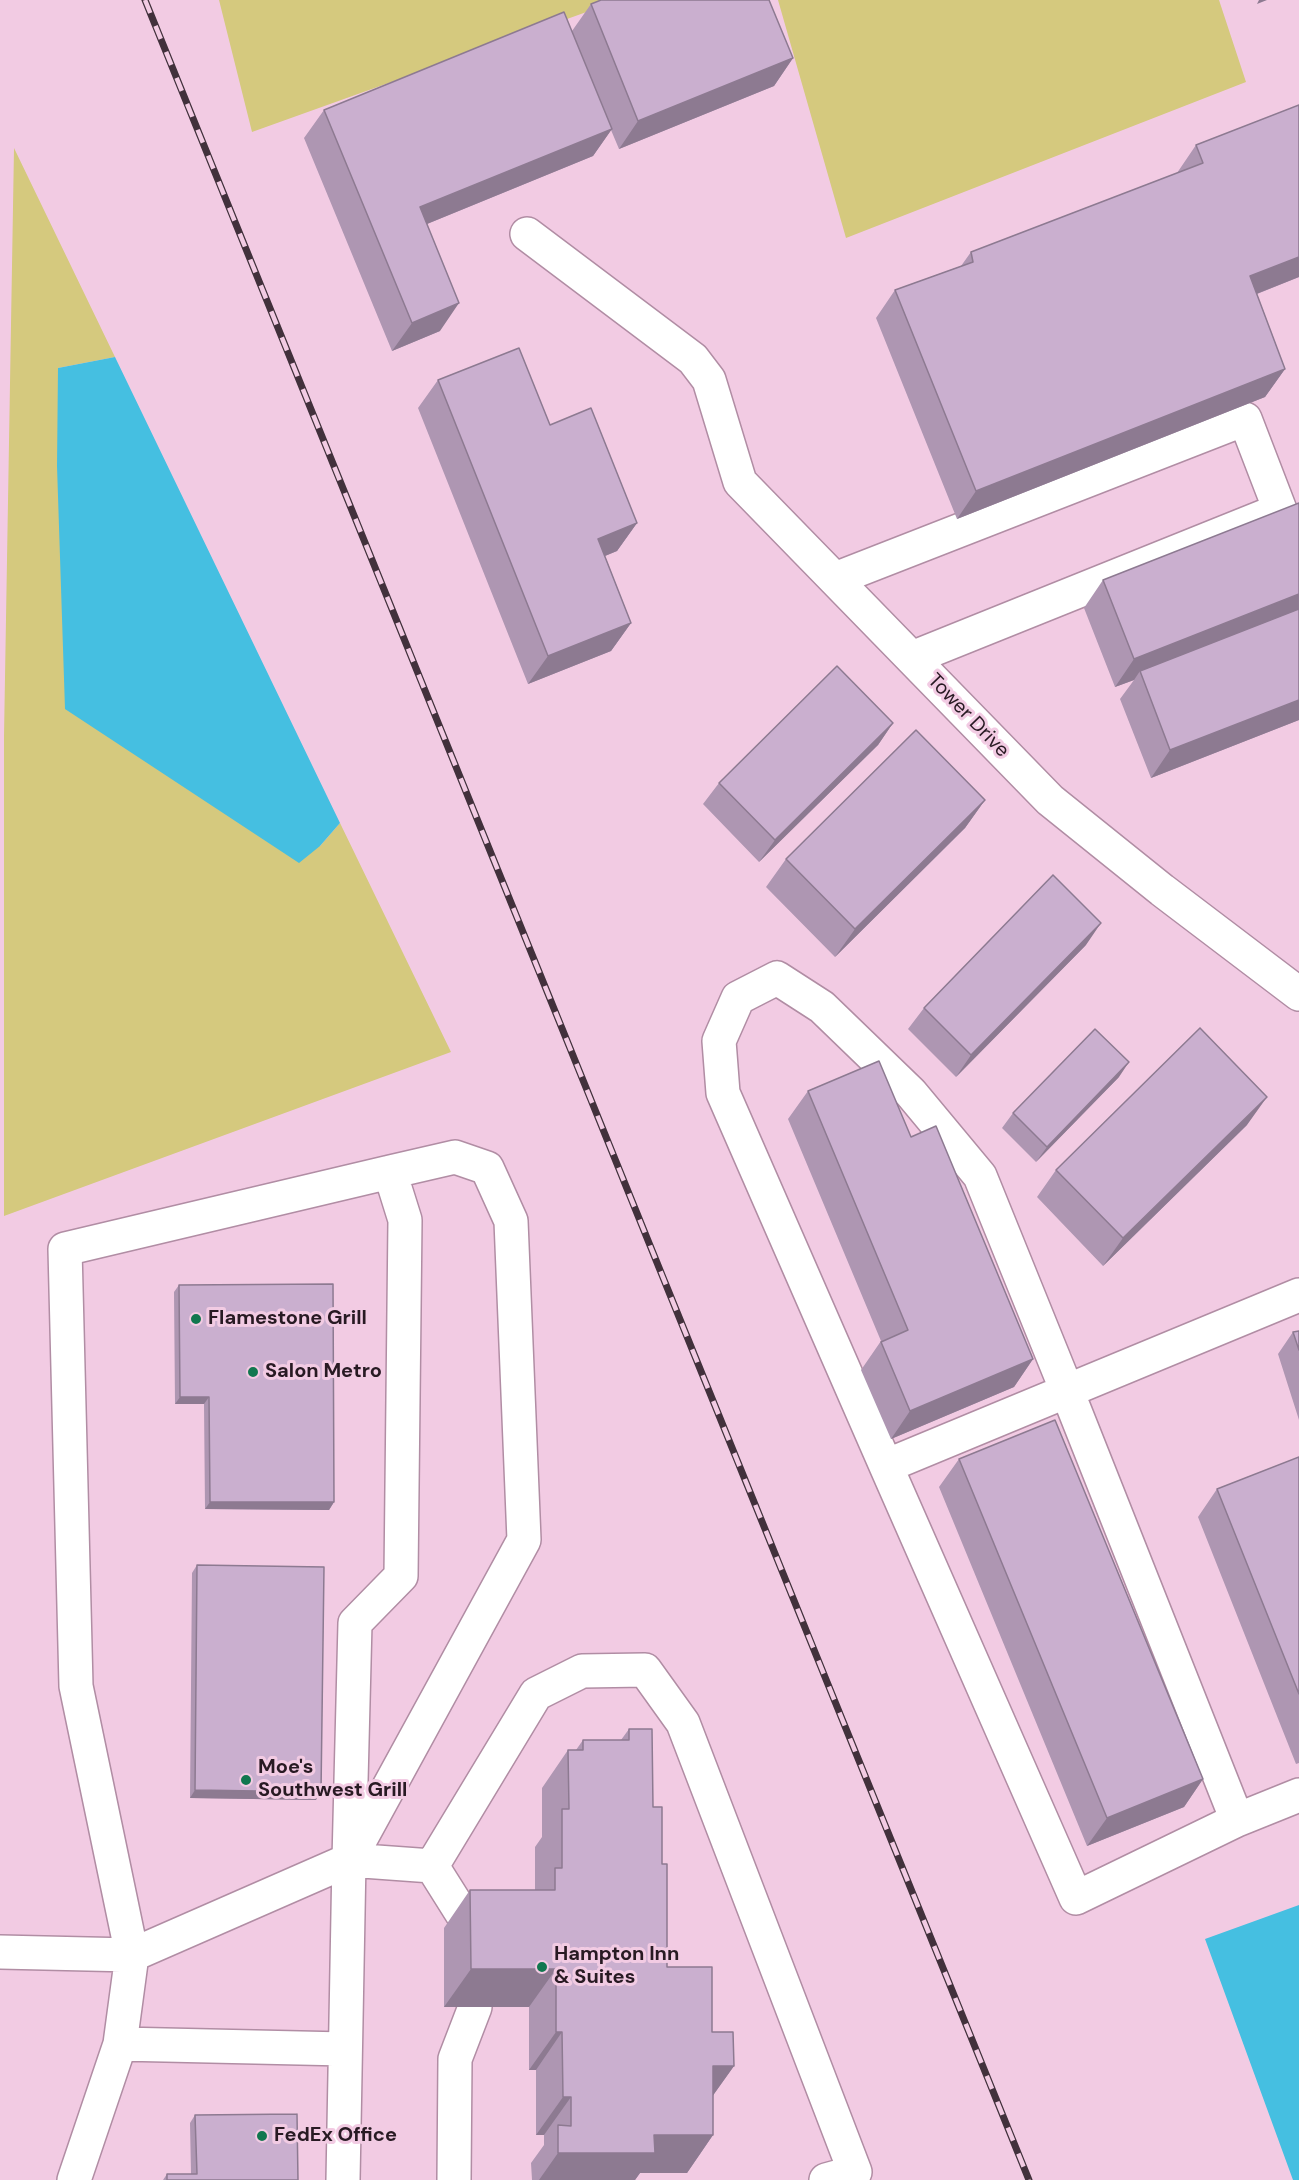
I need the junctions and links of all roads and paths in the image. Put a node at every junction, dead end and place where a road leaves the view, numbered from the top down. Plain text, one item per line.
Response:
1 (527, 234) dead end
2 (835, 579) junction
3 (912, 658) junction
4 (1299, 994) edge
5 (390, 1172) junction
6 (1299, 1295) edge
7 (1067, 1391) junction
8 (886, 1466) junction
9 (1299, 1796) edge
10 (1237, 1820) junction
11 (349, 1860) junction
12 (432, 1866) junction
13 (471, 1929) edge
14 (0, 1952) edge
15 (132, 1955) junction
16 (475, 2007) edge
17 (120, 2044) junction
18 (345, 2049) junction
19 (74, 2180) edge
20 (343, 2180) edge
21 (454, 2180) edge
22 (826, 2180) edge

1 - 2 street, Tower Drive
2 - 3 street, Tower Drive
2 - 3 street
3 - 4 street, Tower Drive
5 - 11 street
5 - 11 street
5 - 15 street
6 - 7 street
7 - 8 street
7 - 8 street
7 - 10 street
8 - 10 street
9 - 10 street
11 - 12 street
11 - 15 street
11 - 18 street
12 - 13 street
12 - 22 street
14 - 15 street
15 - 17 street
16 - 21 street
17 - 18 street
17 - 19 street
18 - 20 street

